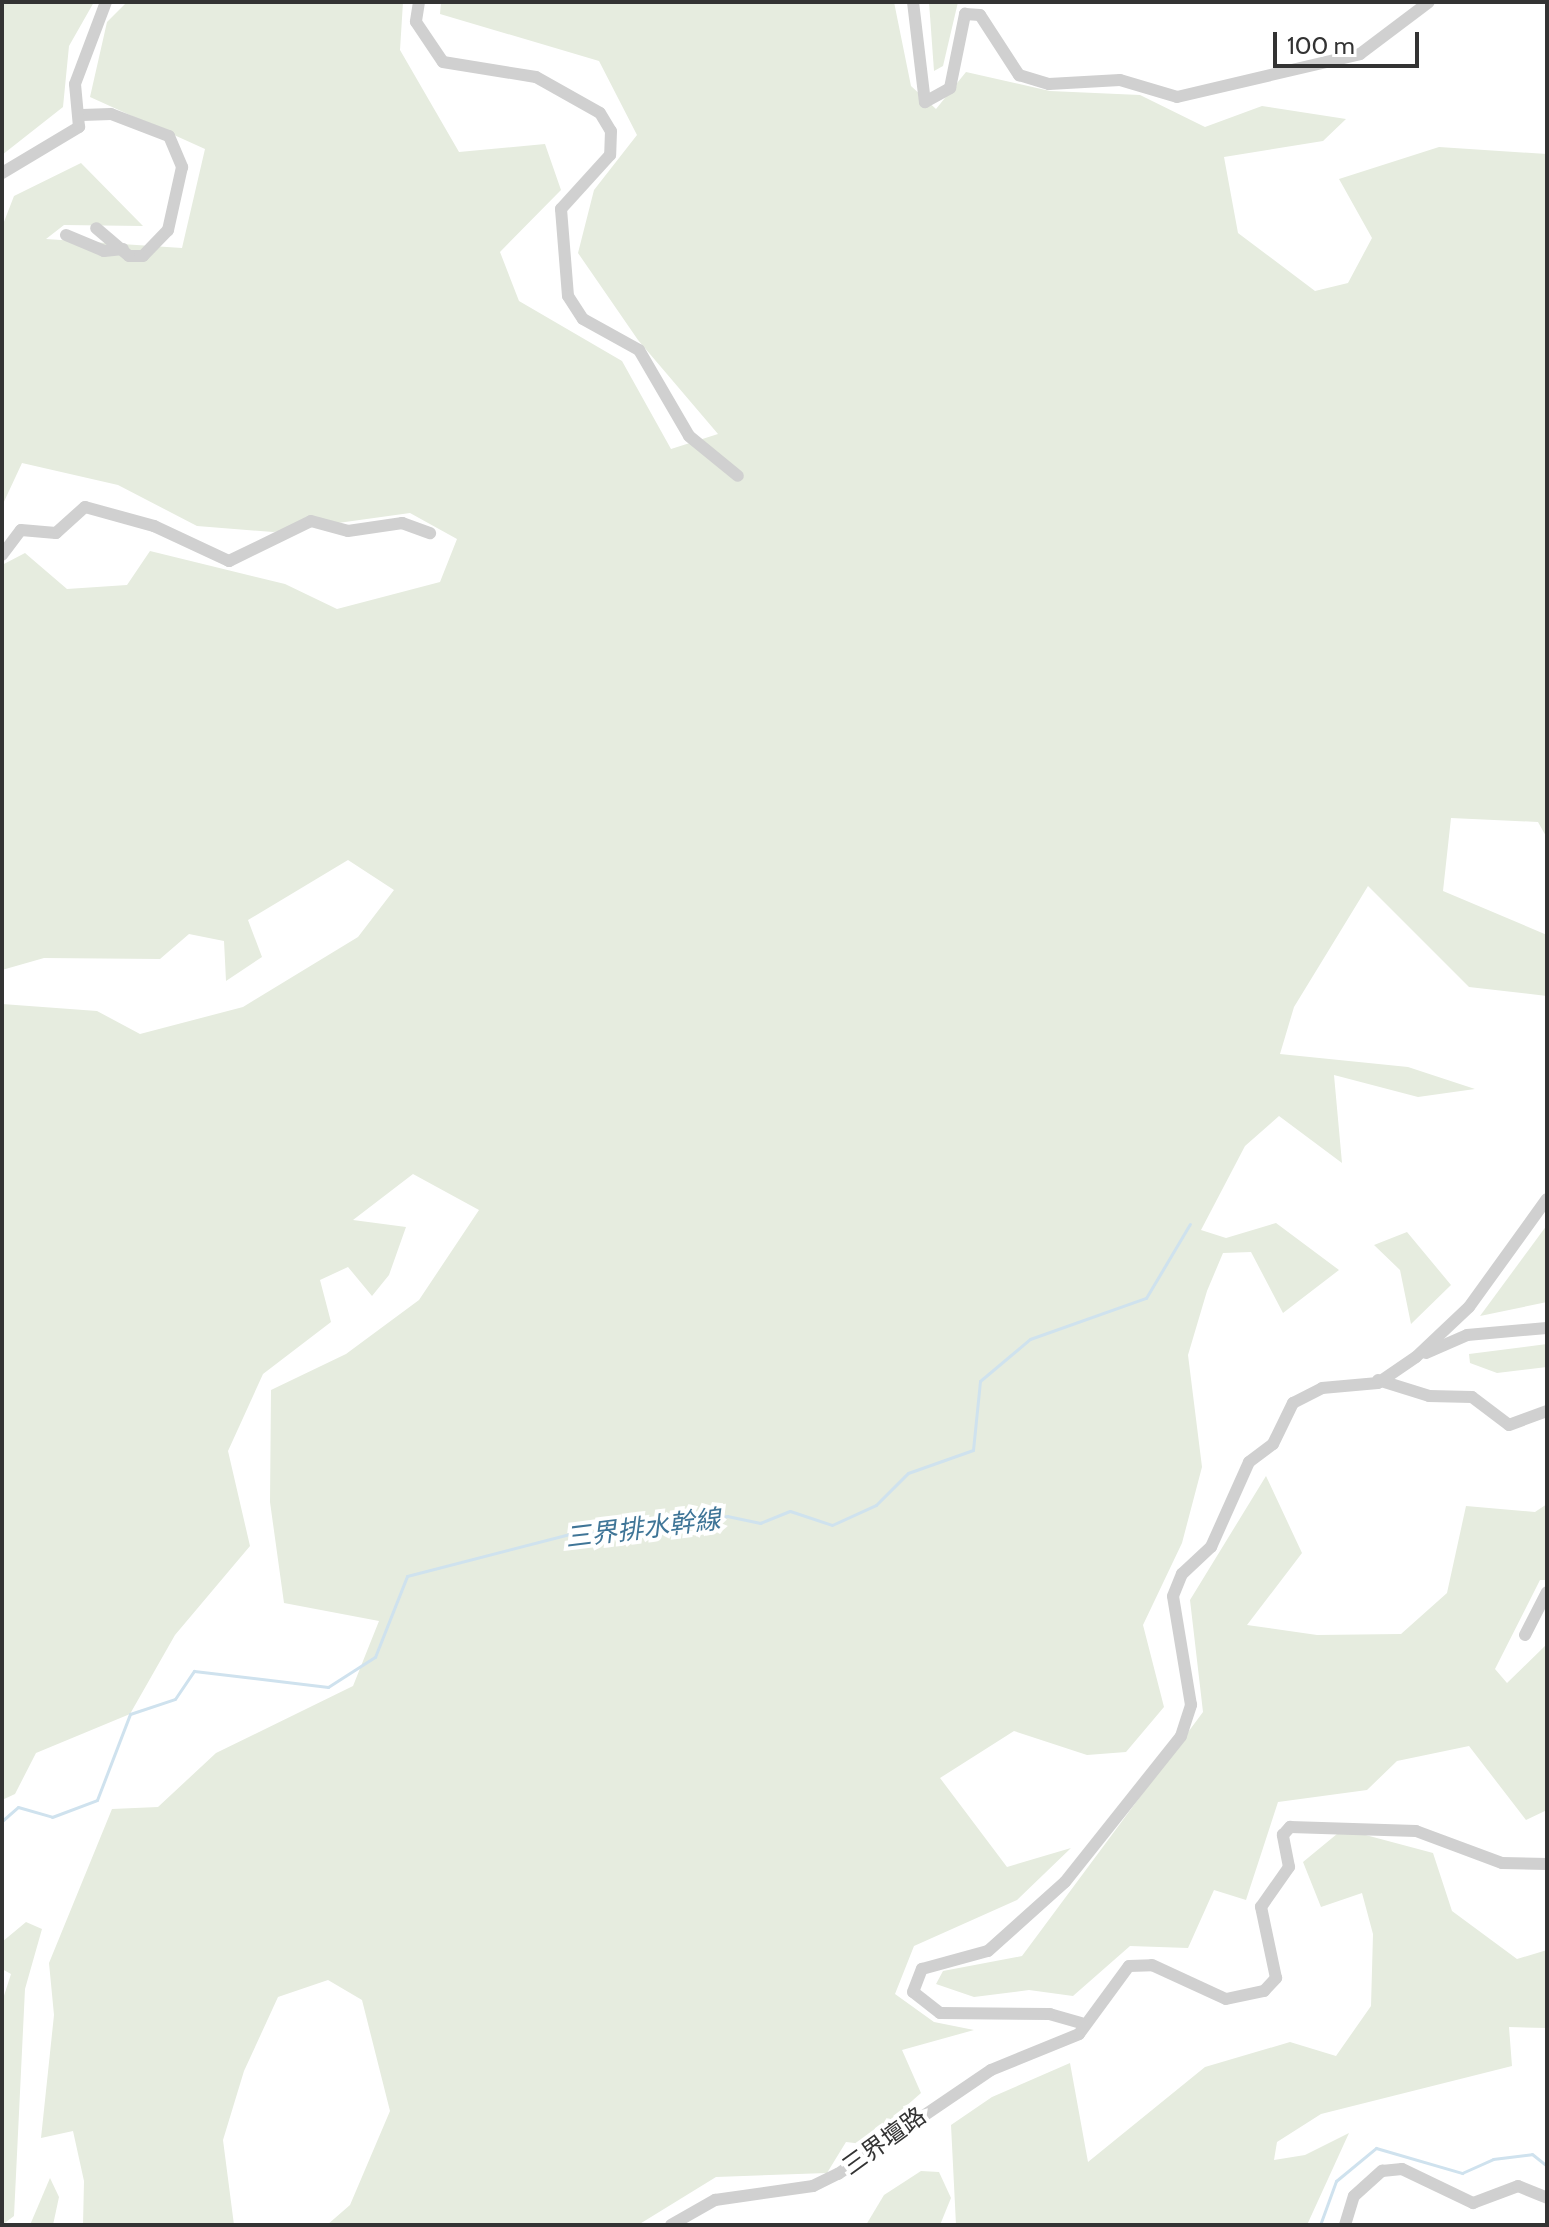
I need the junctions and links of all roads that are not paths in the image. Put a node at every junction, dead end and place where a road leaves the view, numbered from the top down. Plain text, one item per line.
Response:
1 (106, 2) edge
2 (419, 2) edge
3 (913, 2) edge
4 (1429, 2) edge
5 (82, 115) junction
6 (2, 173) edge
7 (96, 228) dead end
8 (66, 235) dead end
9 (123, 249) junction
10 (738, 476) dead end
11 (430, 533) dead end
12 (2, 555) edge
13 (1547, 1199) edge
14 (1547, 1328) edge
15 (1416, 1357) junction
16 (1378, 1380) junction
17 (1547, 1411) edge
18 (1547, 1592) edge
19 (1525, 1635) dead end
20 (1547, 1864) edge
21 (1081, 2023) junction
22 (1547, 2198) edge
23 (671, 2225) edge
24 (1345, 2225) edge

1 - 5 street
2 - 10 street
3 - 4 street
5 - 6 street
5 - 9 street
7 - 9 street
8 - 9 street
11 - 12 street
13 - 15 street
14 - 15 street
15 - 16 street
16 - 17 street
16 - 21 street
18 - 19 street
20 - 21 street, 三界壇路
21 - 23 street, 三界壇路
22 - 24 street

